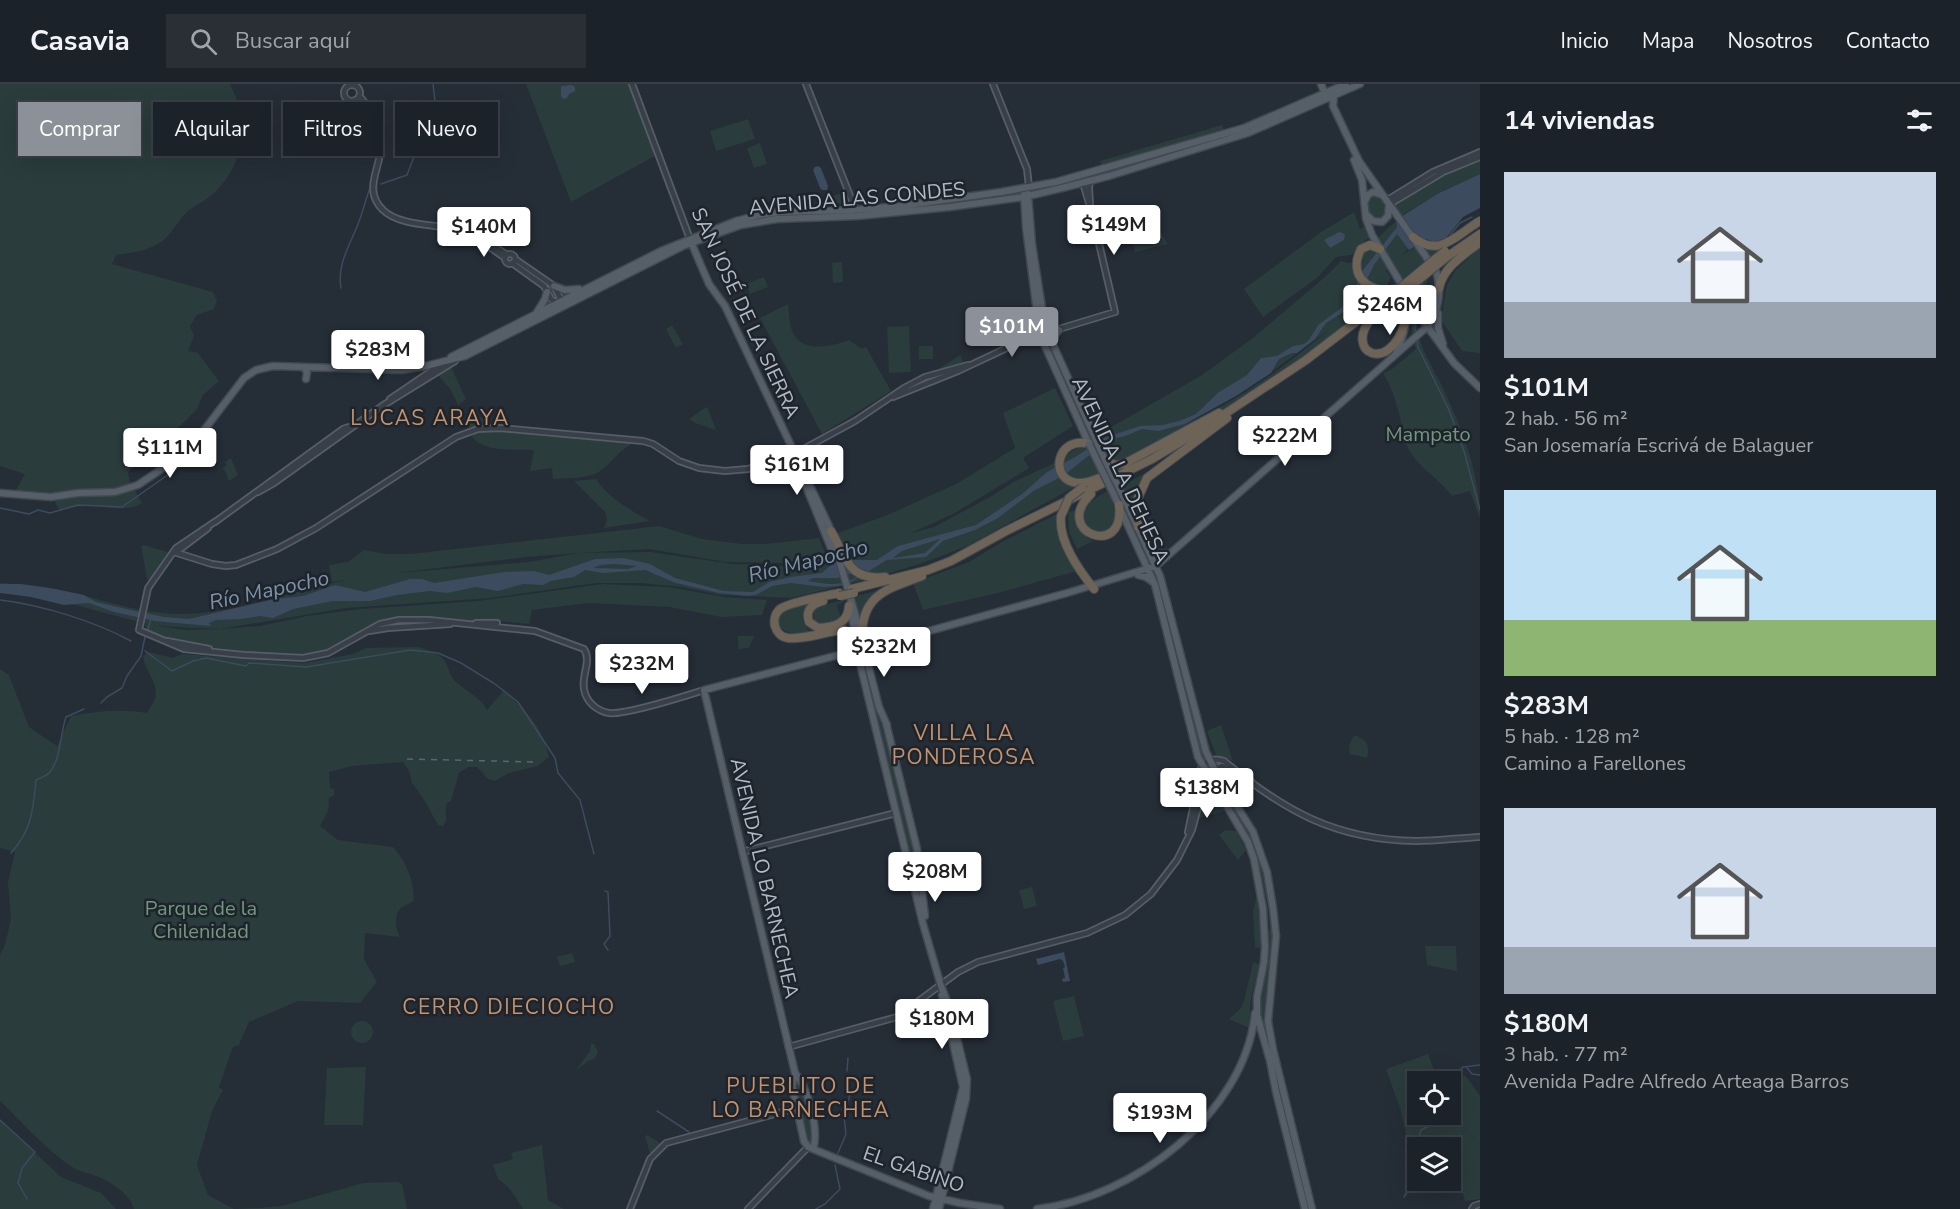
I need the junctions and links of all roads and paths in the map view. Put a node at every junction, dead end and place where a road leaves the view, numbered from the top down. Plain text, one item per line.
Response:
1 (632, 84) edge
2 (806, 84) edge
3 (993, 84) edge
4 (1321, 84) edge
5 (1346, 84) edge
6 (1360, 84) edge
7 (353, 85) edge
8 (1334, 96) junction
9 (1326, 97) junction
10 (357, 98) junction
11 (1190, 143) junction
12 (1185, 152) junction
13 (1480, 152) edge
14 (1480, 157) edge
15 (1092, 172) junction
16 (1362, 180) junction
17 (1090, 181) junction
18 (1373, 182) junction
19 (1083, 183) junction
20 (1029, 187) junction
21 (1016, 190) junction
22 (1026, 196) junction
23 (1013, 198) junction
24 (1365, 202) junction
25 (1389, 204) junction
26 (1090, 205) junction
27 (901, 206) junction
28 (1365, 212) junction
29 (856, 213) junction
30 (895, 213) junction
31 (1480, 220) edge
32 (1480, 227) edge
33 (1480, 234) edge
34 (1413, 237) junction
35 (691, 241) junction
36 (1480, 243) edge
37 (1380, 249) junction
38 (1447, 253) junction
39 (506, 256) junction
40 (513, 261) junction
41 (552, 284) junction
42 (589, 287) junction
43 (1438, 288) junction
44 (547, 290) junction
45 (1400, 291) junction
46 (560, 303) junction
47 (1438, 305) junction
48 (536, 313) junction
49 (1374, 315) junction
50 (1405, 323) junction
51 (1428, 326) junction
52 (1059, 330) junction
53 (1044, 334) junction
54 (1433, 334) junction
55 (1420, 335) junction
56 (1052, 344) junction
57 (1445, 350) junction
58 (465, 356) junction
59 (1394, 356) junction
60 (446, 360) junction
61 (968, 365) junction
62 (304, 368) junction
63 (306, 379) dead end
64 (914, 383) junction
65 (1480, 388) edge
66 (914, 390) junction
67 (893, 397) junction
68 (1250, 397) junction
69 (382, 406) junction
70 (1227, 418) junction
71 (1087, 438) junction
72 (794, 454) junction
73 (1152, 459) junction
74 (1105, 460) junction
75 (1081, 485) junction
76 (0, 493) edge
77 (1091, 494) junction
78 (1117, 494) junction
79 (1119, 505) junction
80 (1138, 527) junction
81 (831, 531) junction
82 (1148, 549) junction
83 (174, 552) junction
84 (836, 552) junction
85 (1141, 552) junction
86 (1170, 553) junction
87 (1156, 566) junction
88 (1149, 569) junction
89 (920, 574) junction
90 (1129, 574) junction
91 (1138, 574) junction
92 (1155, 585) junction
93 (1089, 587) junction
94 (846, 593) junction
95 (1067, 593) junction
96 (849, 606) junction
97 (408, 620) junction
98 (497, 623) dead end
99 (459, 624) junction
100 (403, 627) junction
101 (361, 634) junction
102 (860, 639) junction
103 (867, 648) junction
104 (858, 650) junction
105 (704, 690) junction
106 (887, 725) junction
107 (876, 728) junction
108 (1209, 760) junction
109 (1202, 765) junction
110 (1214, 769) junction
111 (1233, 770) junction
112 (1207, 774) junction
113 (1251, 781) junction
114 (1235, 803) junction
115 (896, 813) junction
116 (1480, 837) edge
117 (742, 852) junction
118 (1182, 852) junction
119 (1254, 859) junction
120 (1266, 866) junction
121 (926, 934) junction
122 (941, 986) junction
123 (1257, 998) junction
124 (1268, 1021) junction
125 (1261, 1028) junction
126 (1251, 1039) junction
127 (788, 1046) junction
128 (795, 1073) junction
129 (801, 1080) junction
130 (792, 1083) junction
131 (794, 1108) junction
132 (809, 1145) junction
133 (939, 1198) junction
134 (1480, 1204) edge
135 (630, 1209) edge
136 (748, 1209) edge
137 (933, 1209) edge
138 (939, 1209) edge
139 (1000, 1209) edge
140 (1037, 1209) edge
141 (1305, 1209) edge
142 (1312, 1209) edge
143 (1472, 1209) edge

1 - 35 street, SAN JOSÉ DE LA SIERRA
2 - 29 street
3 - 20 street
4 - 9 main road
5 - 9 main road, AVENIDA LAS CONDES
6 - 8 main road, AVENIDA LAS CONDES
7 - 10 street
7 - 10 street
8 - 9 main road, AVENIDA LAS CONDES
8 - 18 main road
9 - 11 main road, AVENIDA LAS CONDES
9 - 12 main road, AVENIDA LAS CONDES
9 - 16 main road
10 - 39 street
11 - 12 main road
11 - 15 main road, AVENIDA LAS CONDES
12 - 17 main road, AVENIDA LAS CONDES
13 - 25 street
14 - 25 street
15 - 19 main road
15 - 20 main road, AVENIDA LAS CONDES
16 - 18 main road
16 - 24 main road
17 - 19 main road, AVENIDA LAS CONDES
17 - 26 street
18 - 25 main road
19 - 22 main road, AVENIDA LAS CONDES
19 - 26 street
20 - 21 main road, AVENIDA LAS CONDES
20 - 22 main road
21 - 23 main road
21 - 27 main road, AVENIDA LAS CONDES
22 - 23 main road, AVENIDA LAS CONDES
22 - 53 main road, AVENIDA LA DEHESA
23 - 30 main road, AVENIDA LAS CONDES
24 - 25 main road
24 - 28 main road
25 - 28 main road
25 - 34 main road
26 - 52 street
27 - 29 main road, AVENIDA LAS CONDES
27 - 30 main road
28 - 37 main road
29 - 30 main road, AVENIDA LAS CONDES
29 - 35 main road, AVENIDA LAS CONDES
31 - 34 highway
32 - 38 highway
33 - 38 highway
34 - 43 main road
35 - 42 main road, AVENIDA LAS CONDES
35 - 46 main road, AVENIDA LAS CONDES
35 - 72 main road, SAN JOSÉ DE LA SIERRA
36 - 43 highway
37 - 45 main road
37 - 45 highway
38 - 45 highway, bridge
39 - 40 street
39 - 40 street
40 - 41 street
40 - 44 street
41 - 42 main road
41 - 44 street
41 - 46 street
42 - 46 main road, AVENIDA LAS CONDES
43 - 47 main road
44 - 46 street
44 - 48 main road
45 - 49 highway
45 - 50 main road
45 - 51 main road
45 - 68 highway
46 - 48 main road, AVENIDA LAS CONDES
46 - 58 main road, AVENIDA LAS CONDES
47 - 51 main road
47 - 57 main road
48 - 60 main road, AVENIDA LAS CONDES
49 - 50 highway
49 - 70 highway
50 - 59 main road
51 - 54 main road
51 - 55 main road
52 - 53 street
52 - 56 main road
53 - 56 main road, AVENIDA LA DEHESA
53 - 61 street
53 - 71 main road, AVENIDA LA DEHESA
54 - 55 main road
54 - 57 main road
55 - 59 main road
56 - 71 main road, AVENIDA LA DEHESA
57 - 65 main road
58 - 60 main road
58 - 69 street, AVENIDA LAS CONDES
59 - 86 main road
60 - 62 main road
60 - 69 street, AVENIDA LAS CONDES
61 - 64 street
61 - 66 street
62 - 63 main road
62 - 76 main road
64 - 66 street
64 - 67 street
66 - 67 street
67 - 72 street
68 - 73 highway
68 - 74 highway
69 - 83 street, AVENIDA LAS CONDES
70 - 77 highway
70 - 80 highway
71 - 74 main road, AVENIDA LA DEHESA
71 - 75 highway
71 - 78 main road, AVENIDA LA DEHESA, bridge
72 - 81 main road, SAN JOSÉ DE LA SIERRA
72 - 83 street
73 - 75 highway
73 - 89 highway
74 - 78 main road, AVENIDA LA DEHESA, bridge
75 - 93 highway, bridge
77 - 79 highway
77 - 89 highway
78 - 79 main road, AVENIDA LA DEHESA
78 - 80 main road, AVENIDA LA DEHESA
79 - 85 main road, AVENIDA LA DEHESA
80 - 82 main road, AVENIDA LA DEHESA
81 - 84 main road, SAN JOSÉ DE LA SIERRA
81 - 84 highway
82 - 86 main road
82 - 87 main road, AVENIDA LA DEHESA
83 - 101 street, AVENIDA LAS CONDES
84 - 89 highway
84 - 94 main road, SAN JOSÉ DE LA SIERRA
85 - 88 main road, AVENIDA LA DEHESA
85 - 90 main road
86 - 87 main road
87 - 88 main road
87 - 108 main road, AVENIDA LA DEHESA
88 - 90 main road
88 - 91 main road
88 - 92 main road, AVENIDA LA DEHESA
89 - 94 highway
89 - 102 highway
90 - 93 main road
91 - 92 main road
91 - 93 main road
92 - 109 main road, AVENIDA LA DEHESA
93 - 95 main road
93 - 95 main road
94 - 96 main road
94 - 96 highway
94 - 102 main road
94 - 102 highway
95 - 103 main road
96 - 102 main road
97 - 99 street
97 - 100 street
97 - 101 street
98 - 99 street
99 - 100 street
99 - 105 street
100 - 101 street
102 - 106 main road
102 - 107 main road
103 - 104 main road, bridge
103 - 106 main road
104 - 105 main road
104 - 107 main road
105 - 117 main road, AVENIDA LO BARNECHEA
106 - 121 main road
107 - 115 main road
108 - 109 street
108 - 110 main road, AVENIDA LA DEHESA
108 - 111 street
109 - 112 main road, AVENIDA LA DEHESA
109 - 118 street
110 - 111 street
110 - 112 street
110 - 114 main road, AVENIDA LA DEHESA
111 - 113 street
112 - 118 street
112 - 119 main road, AVENIDA LA DEHESA
113 - 114 street
113 - 116 street
114 - 120 main road, AVENIDA LA DEHESA
115 - 117 street
115 - 121 main road
117 - 127 main road, AVENIDA LO BARNECHEA
118 - 122 street
119 - 120 main road
119 - 123 main road, AVENIDA LA DEHESA
120 - 124 main road, AVENIDA LA DEHESA
121 - 122 main road
122 - 127 street
122 - 133 main road
123 - 125 main road, AVENIDA LA DEHESA
123 - 126 main road
124 - 125 main road
124 - 142 main road, AVENIDA LA DEHESA
125 - 126 main road
125 - 141 main road, AVENIDA LA DEHESA
126 - 140 main road
127 - 128 main road, AVENIDA LO BARNECHEA
128 - 129 main road, AVENIDA LO BARNECHEA
128 - 130 main road
129 - 130 main road
129 - 132 main road, AVENIDA LO BARNECHEA
130 - 131 main road
131 - 132 main road
131 - 135 street
132 - 133 main road, EL GABINO
132 - 136 street
133 - 137 main road
133 - 138 main road
133 - 139 main road, EL GABINO
134 - 143 street

